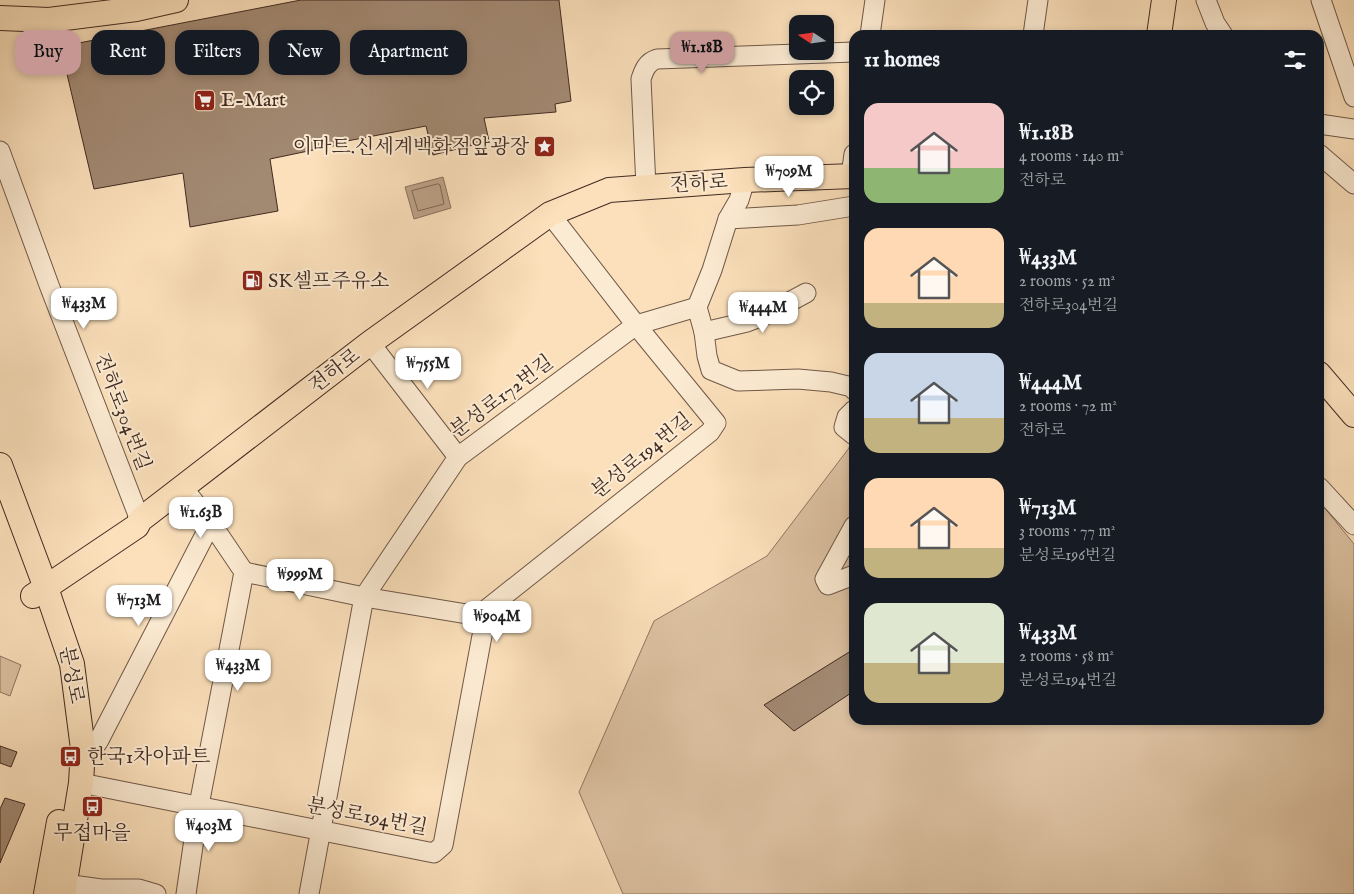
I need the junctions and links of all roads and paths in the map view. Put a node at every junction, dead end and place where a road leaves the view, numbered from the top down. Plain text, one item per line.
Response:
1 (176, 0) edge
2 (875, 0) edge
3 (1038, 0) edge
4 (1164, 0) edge
5 (1206, 0) edge
6 (1321, 0) edge
7 (0, 18) edge
8 (871, 30) edge
9 (1034, 30) edge
10 (1160, 30) edge
11 (1219, 30) edge
12 (849, 52) edge
13 (1347, 60) edge
14 (1354, 97) edge
15 (1324, 125) edge
16 (1354, 129) edge
17 (0, 151) edge
18 (1324, 158) edge
19 (849, 168) edge
20 (745, 180) junction
21 (1354, 184) edge
22 (646, 187) junction
23 (849, 207) edge
24 (550, 214) junction
25 (728, 219) junction
26 (806, 293) dead end
27 (697, 308) junction
28 (636, 325) junction
29 (704, 332) junction
30 (370, 343) junction
31 (1324, 380) edge
32 (849, 387) edge
33 (849, 415) edge
34 (1354, 415) edge
35 (849, 431) edge
36 (458, 457) junction
37 (0, 465) edge
38 (183, 488) junction
39 (1324, 493) edge
40 (0, 507) edge
41 (140, 520) junction
42 (211, 523) junction
43 (1354, 525) edge
44 (849, 535) edge
45 (244, 572) junction
46 (849, 578) edge
47 (40, 592) junction
48 (364, 597) junction
49 (485, 617) junction
50 (83, 749) junction
51 (81, 782) junction
52 (199, 805) junction
53 (322, 831) junction
54 (58, 891) edge
55 (156, 894) edge
56 (186, 894) edge
57 (309, 894) edge

1 - 7 main road
2 - 8 street
3 - 9 street
4 - 10 main road
5 - 11 street
6 - 13 street
12 - 22 street
13 - 14 street
15 - 16 street
17 - 41 street, 전하로304번길
18 - 21 street
19 - 20 main road, 전하로
20 - 22 main road, 전하로
20 - 25 street, 전하로
22 - 24 main road, 전하로
23 - 25 street
24 - 28 street, 분성로194번길
24 - 30 main road, 전하로
25 - 27 street, 전하로
26 - 29 street
27 - 28 street
27 - 29 street
28 - 36 street, 분성로172번길
28 - 49 street, 분성로194번길
29 - 32 street
30 - 36 street
30 - 38 main road, 전하로
31 - 34 main road
33 - 35 street
36 - 48 street, 분성로172번길
37 - 47 main road, 분성로
38 - 41 main road, 전하로
38 - 42 street
39 - 43 street
40 - 47 main road, 분성로
41 - 47 main road, 전하로
42 - 45 street
42 - 50 street
44 - 46 street
45 - 48 street
45 - 52 street
47 - 50 main road, 분성로
47 - 54 main road, 분성로
48 - 49 street
48 - 53 street, 분성로172번길
49 - 53 street, 분성로194번길
50 - 51 main road, 분성로
51 - 52 street, 분성로194번길
51 - 54 main road, 분성로
52 - 53 street, 분성로194번길
52 - 56 street
53 - 57 street, 분성로172번길
54 - 55 street

